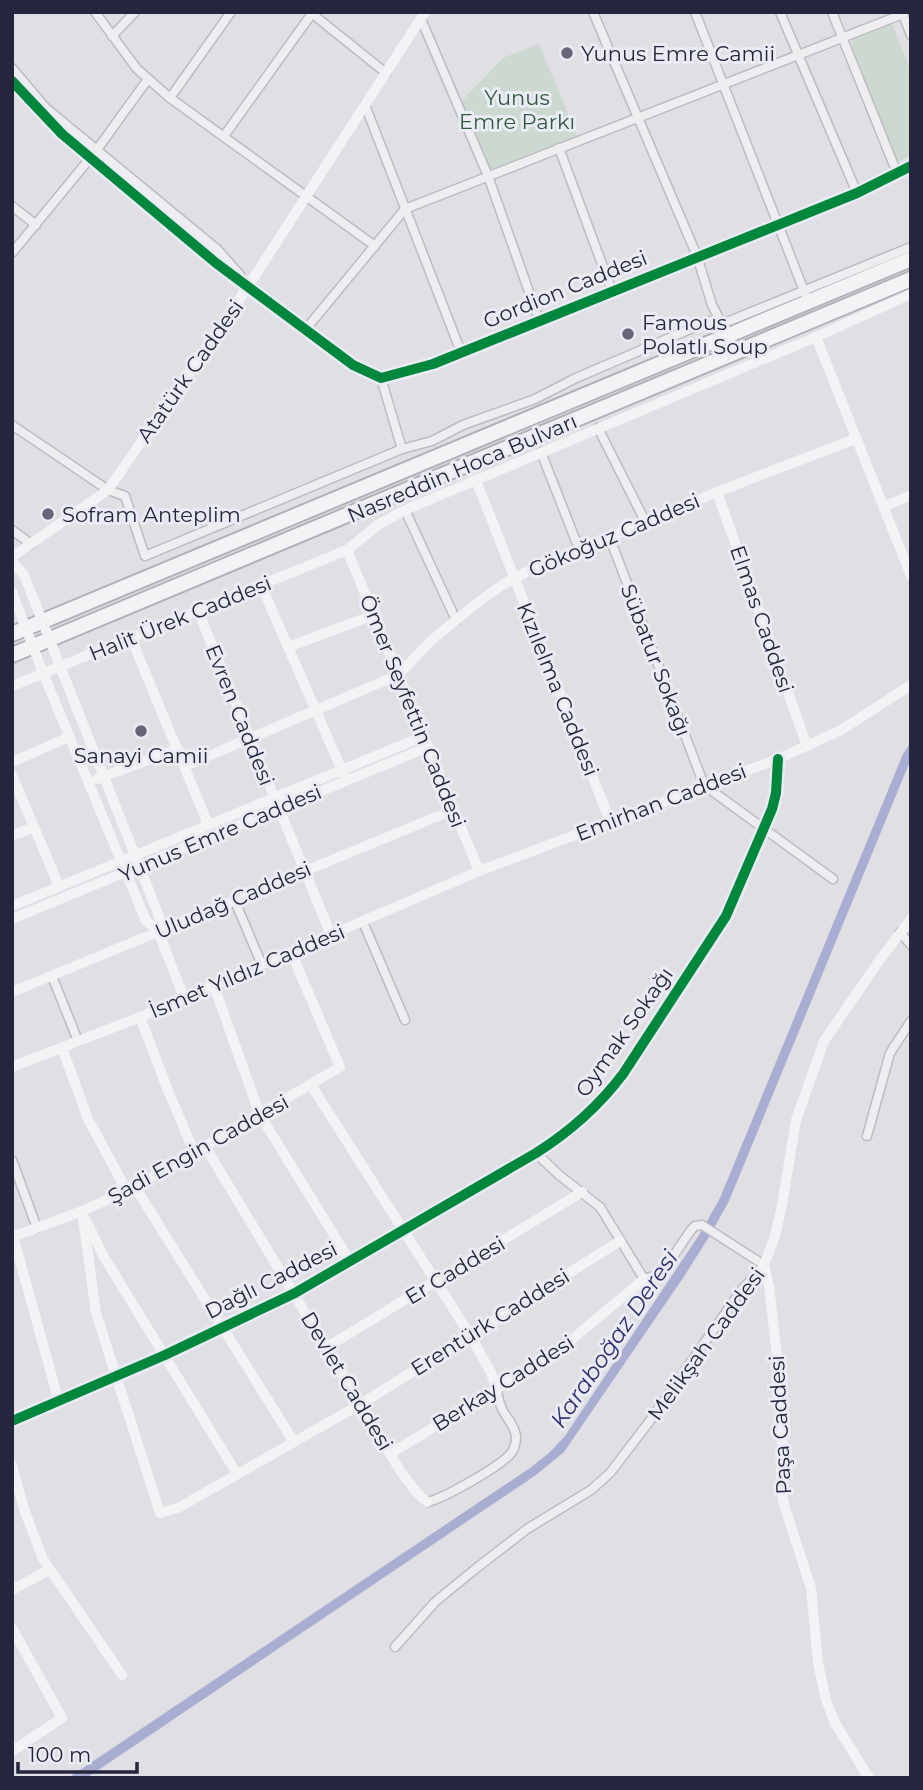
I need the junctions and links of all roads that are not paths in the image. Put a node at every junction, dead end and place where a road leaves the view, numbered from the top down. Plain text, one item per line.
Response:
1 (95, 12) edge
2 (135, 12) edge
3 (231, 12) edge
4 (593, 12) edge
5 (695, 12) edge
6 (780, 12) edge
7 (832, 12) edge
8 (312, 13) edge
9 (903, 13) edge
10 (423, 16) edge
11 (911, 34) edge
12 (112, 36) junction
13 (841, 37) junction
14 (797, 54) junction
15 (12, 68) edge
16 (386, 73) junction
17 (148, 79) junction
18 (12, 81) edge
19 (724, 83) junction
20 (170, 98) junction
21 (365, 105) junction
22 (638, 117) junction
23 (224, 136) junction
24 (559, 148) junction
25 (93, 154) junction
26 (911, 166) edge
27 (897, 173) junction
28 (488, 176) junction
29 (857, 193) junction
30 (307, 195) junction
31 (12, 206) edge
32 (405, 209) junction
33 (778, 223) junction
34 (36, 225) junction
35 (375, 246) junction
36 (911, 247) edge
37 (12, 253) edge
38 (697, 256) junction
39 (911, 259) edge
40 (911, 279) edge
41 (249, 285) junction
42 (612, 291) junction
43 (911, 294) edge
44 (807, 297) junction
45 (540, 320) junction
46 (306, 330) junction
47 (725, 330) junction
48 (816, 337) junction
49 (461, 352) junction
50 (381, 378) junction
51 (12, 425) edge
52 (598, 428) junction
53 (855, 439) junction
54 (402, 449) junction
55 (541, 452) junction
56 (476, 480) junction
57 (108, 490) junction
58 (717, 492) junction
59 (911, 495) edge
60 (883, 507) junction
61 (405, 510) junction
62 (645, 521) junction
63 (12, 530) edge
64 (609, 536) junction
65 (31, 544) junction
66 (579, 549) junction
67 (347, 550) junction
68 (12, 556) edge
69 (12, 562) edge
70 (911, 576) edge
71 (514, 577) junction
72 (261, 585) junction
73 (12, 592) edge
74 (198, 611) junction
75 (374, 615) junction
76 (456, 620) junction
77 (42, 621) junction
78 (19, 631) edge
79 (131, 638) junction
80 (50, 640) junction
81 (33, 647) junction
82 (288, 647) junction
83 (12, 655) edge
84 (60, 666) junction
85 (43, 673) junction
86 (398, 675) junction
87 (911, 685) edge
88 (12, 686) edge
89 (316, 711) junction
90 (424, 736) junction
91 (69, 737) junction
92 (250, 739) junction
93 (807, 746) junction
94 (428, 747) junction
95 (178, 749) junction
96 (778, 759) junction
97 (12, 762) edge
98 (185, 766) junction
99 (12, 775) edge
100 (344, 775) junction
101 (104, 776) junction
102 (88, 782) junction
103 (704, 785) junction
104 (274, 797) junction
105 (279, 808) junction
106 (453, 810) junction
107 (610, 821) junction
108 (208, 824) junction
109 (34, 827) junction
110 (763, 830) junction
111 (12, 836) edge
112 (135, 855) junction
113 (120, 861) junction
114 (139, 867) junction
115 (305, 870) junction
116 (480, 871) junction
117 (125, 872) junction
118 (833, 878) dead end
119 (59, 886) junction
120 (234, 900) junction
121 (12, 906) edge
122 (12, 919) edge
123 (911, 919) edge
124 (363, 922) junction
125 (158, 931) junction
126 (901, 932) junction
127 (331, 935) junction
128 (911, 945) edge
129 (290, 953) junction
130 (262, 965) junction
131 (52, 976) junction
132 (214, 986) junction
133 (12, 992) edge
134 (184, 998) junction
135 (140, 1017) junction
136 (405, 1020) dead end
137 (911, 1021) edge
138 (78, 1041) junction
139 (62, 1048) junction
140 (12, 1066) edge
141 (312, 1085) junction
142 (260, 1115) junction
143 (867, 1136) dead end
144 (201, 1151) junction
145 (536, 1153) junction
146 (12, 1160) edge
147 (131, 1189) junction
148 (582, 1192) junction
149 (82, 1211) junction
150 (37, 1228) junction
151 (403, 1230) junction
152 (13, 1236) edge
153 (620, 1241) junction
154 (350, 1261) junction
155 (764, 1265) junction
156 (644, 1279) junction
157 (435, 1282) junction
158 (295, 1293) junction
159 (223, 1327) junction
160 (470, 1335) junction
161 (327, 1348) junction
162 (165, 1355) junction
163 (117, 1377) junction
164 (497, 1390) junction
165 (59, 1402) junction
166 (361, 1404) junction
167 (12, 1421) edge
168 (294, 1441) junction
169 (390, 1454) junction
170 (12, 1465) edge
171 (237, 1474) junction
172 (427, 1502) joint
173 (50, 1570) junction
174 (12, 1590) edge
175 (12, 1628) edge
176 (394, 1647) dead end
177 (122, 1675) dead end
178 (13, 1748) edge
179 (869, 1778) edge

1 - 12 street
2 - 12 street
3 - 20 street
4 - 22 street
5 - 19 street
6 - 14 street
7 - 13 street
8 - 16 street
8 - 23 street
9 - 11 street
9 - 13 street
10 - 16 street, Atatürk Caddesi
10 - 28 street
12 - 17 street
13 - 14 street
13 - 27 street
14 - 19 street
14 - 29 street
15 - 25 street
16 - 21 street, Atatürk Caddesi
17 - 20 street
17 - 25 street
18 - 25 street
19 - 22 street
19 - 33 street
20 - 23 street
21 - 30 street, Atatürk Caddesi
21 - 32 street
22 - 24 street
22 - 38 street
23 - 30 street
24 - 28 street
24 - 42 street
25 - 34 street
25 - 41 street
26 - 27 street, Gordion Caddesi
27 - 29 street, Gordion Caddesi
28 - 32 street
28 - 45 street
29 - 33 street, Gordion Caddesi
30 - 35 street
30 - 41 street, Atatürk Caddesi
31 - 34 street
32 - 35 street
32 - 49 street
33 - 38 street, Gordion Caddesi
33 - 44 street
34 - 37 street
35 - 46 street
36 - 44 street
38 - 42 street, Gordion Caddesi
38 - 47 street
39 - 44 highway, Nasreddin Hoca Bulvarı
40 - 80 highway, Nasreddin Hoca Bulvarı
41 - 46 street
41 - 57 street, Atatürk Caddesi
42 - 45 street, Gordion Caddesi
43 - 48 street, Halit Ürek Caddesi
44 - 47 highway, Nasreddin Hoca Bulvarı
45 - 49 street, Gordion Caddesi
46 - 50 street
47 - 54 street
47 - 77 highway, Nasreddin Hoca Bulvarı
48 - 52 street, Halit Ürek Caddesi
48 - 53 street
49 - 50 street, Gordion Caddesi
50 - 54 street
51 - 57 street
52 - 55 street, Halit Ürek Caddesi
52 - 62 street
53 - 58 street, Gökoğuz Caddesi
53 - 60 street
54 - 57 street
55 - 56 street, Halit Ürek Caddesi
55 - 66 street
56 - 61 street, Halit Ürek Caddesi
56 - 71 street, Kızılelma Caddesi
57 - 65 street, Atatürk Caddesi
58 - 62 street, Gökoğuz Caddesi
58 - 93 street, Elmas Caddesi
59 - 60 street
60 - 70 street
61 - 67 street, Halit Ürek Caddesi
61 - 76 street
62 - 64 street, Gökoğuz Caddesi
63 - 65 street
64 - 66 street, Gökoğuz Caddesi
64 - 103 street, Sübatur Sokağı
65 - 68 street, Atatürk Caddesi
66 - 71 street, Gökoğuz Caddesi
67 - 72 street, Halit Ürek Caddesi
67 - 75 street, Ömer Seyfettin Caddesi
69 - 77 street
71 - 76 street, Gökoğuz Caddesi
71 - 107 street, Kızılelma Caddesi
72 - 74 street, Halit Ürek Caddesi
72 - 82 street
73 - 78 street
74 - 79 street, Halit Ürek Caddesi
74 - 92 street, Evren Caddesi
75 - 82 street
75 - 86 street, Ömer Seyfettin Caddesi
76 - 86 street, Gökoğuz Caddesi
77 - 78 highway, Nasreddin Hoca Bulvarı
77 - 80 street
78 - 81 street
79 - 84 street, Halit Ürek Caddesi
79 - 95 street
80 - 81 highway, Nasreddin Hoca Bulvarı
80 - 84 street
81 - 83 highway, Nasreddin Hoca Bulvarı
81 - 85 street
82 - 89 street
84 - 85 street, Halit Ürek Caddesi
84 - 101 street
85 - 88 street, Halit Ürek Caddesi
85 - 91 street
86 - 89 street
86 - 90 street, Ömer Seyfettin Caddesi
87 - 93 street, Emirhan Caddesi
89 - 92 street
89 - 100 street
90 - 94 street, Ömer Seyfettin Caddesi
90 - 100 street, Yunus Emre Caddesi
91 - 97 street
91 - 102 street
92 - 98 street
92 - 104 street, Evren Caddesi
93 - 96 street, Emirhan Caddesi
94 - 100 street, Yunus Emre Caddesi
94 - 106 street, Ömer Seyfettin Caddesi
95 - 98 street
95 - 101 street
96 - 103 street, Emirhan Caddesi
96 - 110 street, Oymak Sokağı
98 - 108 street
99 - 109 street
100 - 104 street, Yunus Emre Caddesi
100 - 105 street, Yunus Emre Caddesi
101 - 102 street
101 - 112 street
102 - 113 street
103 - 107 street, Emirhan Caddesi
103 - 110 street
104 - 105 street, Evren Caddesi
104 - 108 street, Yunus Emre Caddesi
105 - 114 street, Yunus Emre Caddesi
105 - 115 street, Evren Caddesi
106 - 115 street, Uludağ Caddesi
106 - 116 street, Ömer Seyfettin Caddesi
107 - 116 street, Emirhan Caddesi
108 - 112 street, Yunus Emre Caddesi
109 - 111 street
109 - 119 street
110 - 118 street
110 - 145 street, Oymak Sokağı
112 - 113 street, Yunus Emre Caddesi
112 - 114 street
113 - 117 street
113 - 119 street, Yunus Emre Caddesi
114 - 117 street, Yunus Emre Caddesi
114 - 125 street
115 - 120 street, Uludağ Caddesi
115 - 127 street, Evren Caddesi
116 - 124 street, İsmet Yıldız Caddesi
117 - 122 street, Yunus Emre Caddesi
117 - 125 street
119 - 121 street, Yunus Emre Caddesi
120 - 125 street, Uludağ Caddesi
120 - 130 street
123 - 126 street, Melikşah Caddesi
124 - 127 street, İsmet Yıldız Caddesi
124 - 136 street
125 - 131 street, Uludağ Caddesi
125 - 134 street
126 - 128 street
126 - 155 street, Melikşah Caddesi
127 - 129 street, İsmet Yıldız Caddesi
129 - 130 street, İsmet Yıldız Caddesi
129 - 141 street, Şadi Engin Caddesi
130 - 132 street, İsmet Yıldız Caddesi
131 - 133 street, Uludağ Caddesi
131 - 138 street
132 - 134 street, İsmet Yıldız Caddesi
132 - 142 street
134 - 135 street, İsmet Yıldız Caddesi
135 - 138 street, İsmet Yıldız Caddesi
135 - 144 street, Devlet Caddesi
137 - 143 street
138 - 139 street, İsmet Yıldız Caddesi
139 - 140 street, İsmet Yıldız Caddesi
139 - 147 street
141 - 142 street, Şadi Engin Caddesi
141 - 151 street
142 - 144 street, Şadi Engin Caddesi
142 - 154 street
144 - 147 street, Şadi Engin Caddesi
144 - 158 street, Devlet Caddesi
145 - 148 street
145 - 151 street, Dağlı Caddesi
146 - 150 street
147 - 149 street, Şadi Engin Caddesi
147 - 159 street
148 - 153 street
148 - 157 street, Er Caddesi
149 - 150 street, Şadi Engin Caddesi
149 - 162 street
149 - 163 street
150 - 152 street, Şadi Engin Caddesi
151 - 154 street, Dağlı Caddesi
151 - 157 street
152 - 165 street
153 - 156 street
153 - 160 street, Erentürk Caddesi
154 - 158 street, Dağlı Caddesi
155 - 156 street
155 - 176 street, Melikşah Caddesi
155 - 179 street, Paşa Caddesi
156 - 164 street, Berkay Caddesi
157 - 160 street
157 - 161 street, Er Caddesi
158 - 159 street, Dağlı Caddesi
158 - 161 street, Devlet Caddesi
159 - 162 street, Dağlı Caddesi
159 - 168 street
160 - 164 street
160 - 166 street, Erentürk Caddesi
161 - 166 street, Devlet Caddesi
162 - 163 street, Dağlı Caddesi
162 - 171 street
163 - 165 street, Dağlı Caddesi
163 - 171 street, Erentürk Caddesi
164 - 169 street, Berkay Caddesi
164 - 172 street
165 - 167 street, Dağlı Caddesi
166 - 168 street, Erentürk Caddesi
166 - 169 street, Devlet Caddesi
168 - 171 street, Erentürk Caddesi
169 - 172 street, Devlet Caddesi
170 - 173 street
173 - 174 street
173 - 177 street
175 - 178 street

